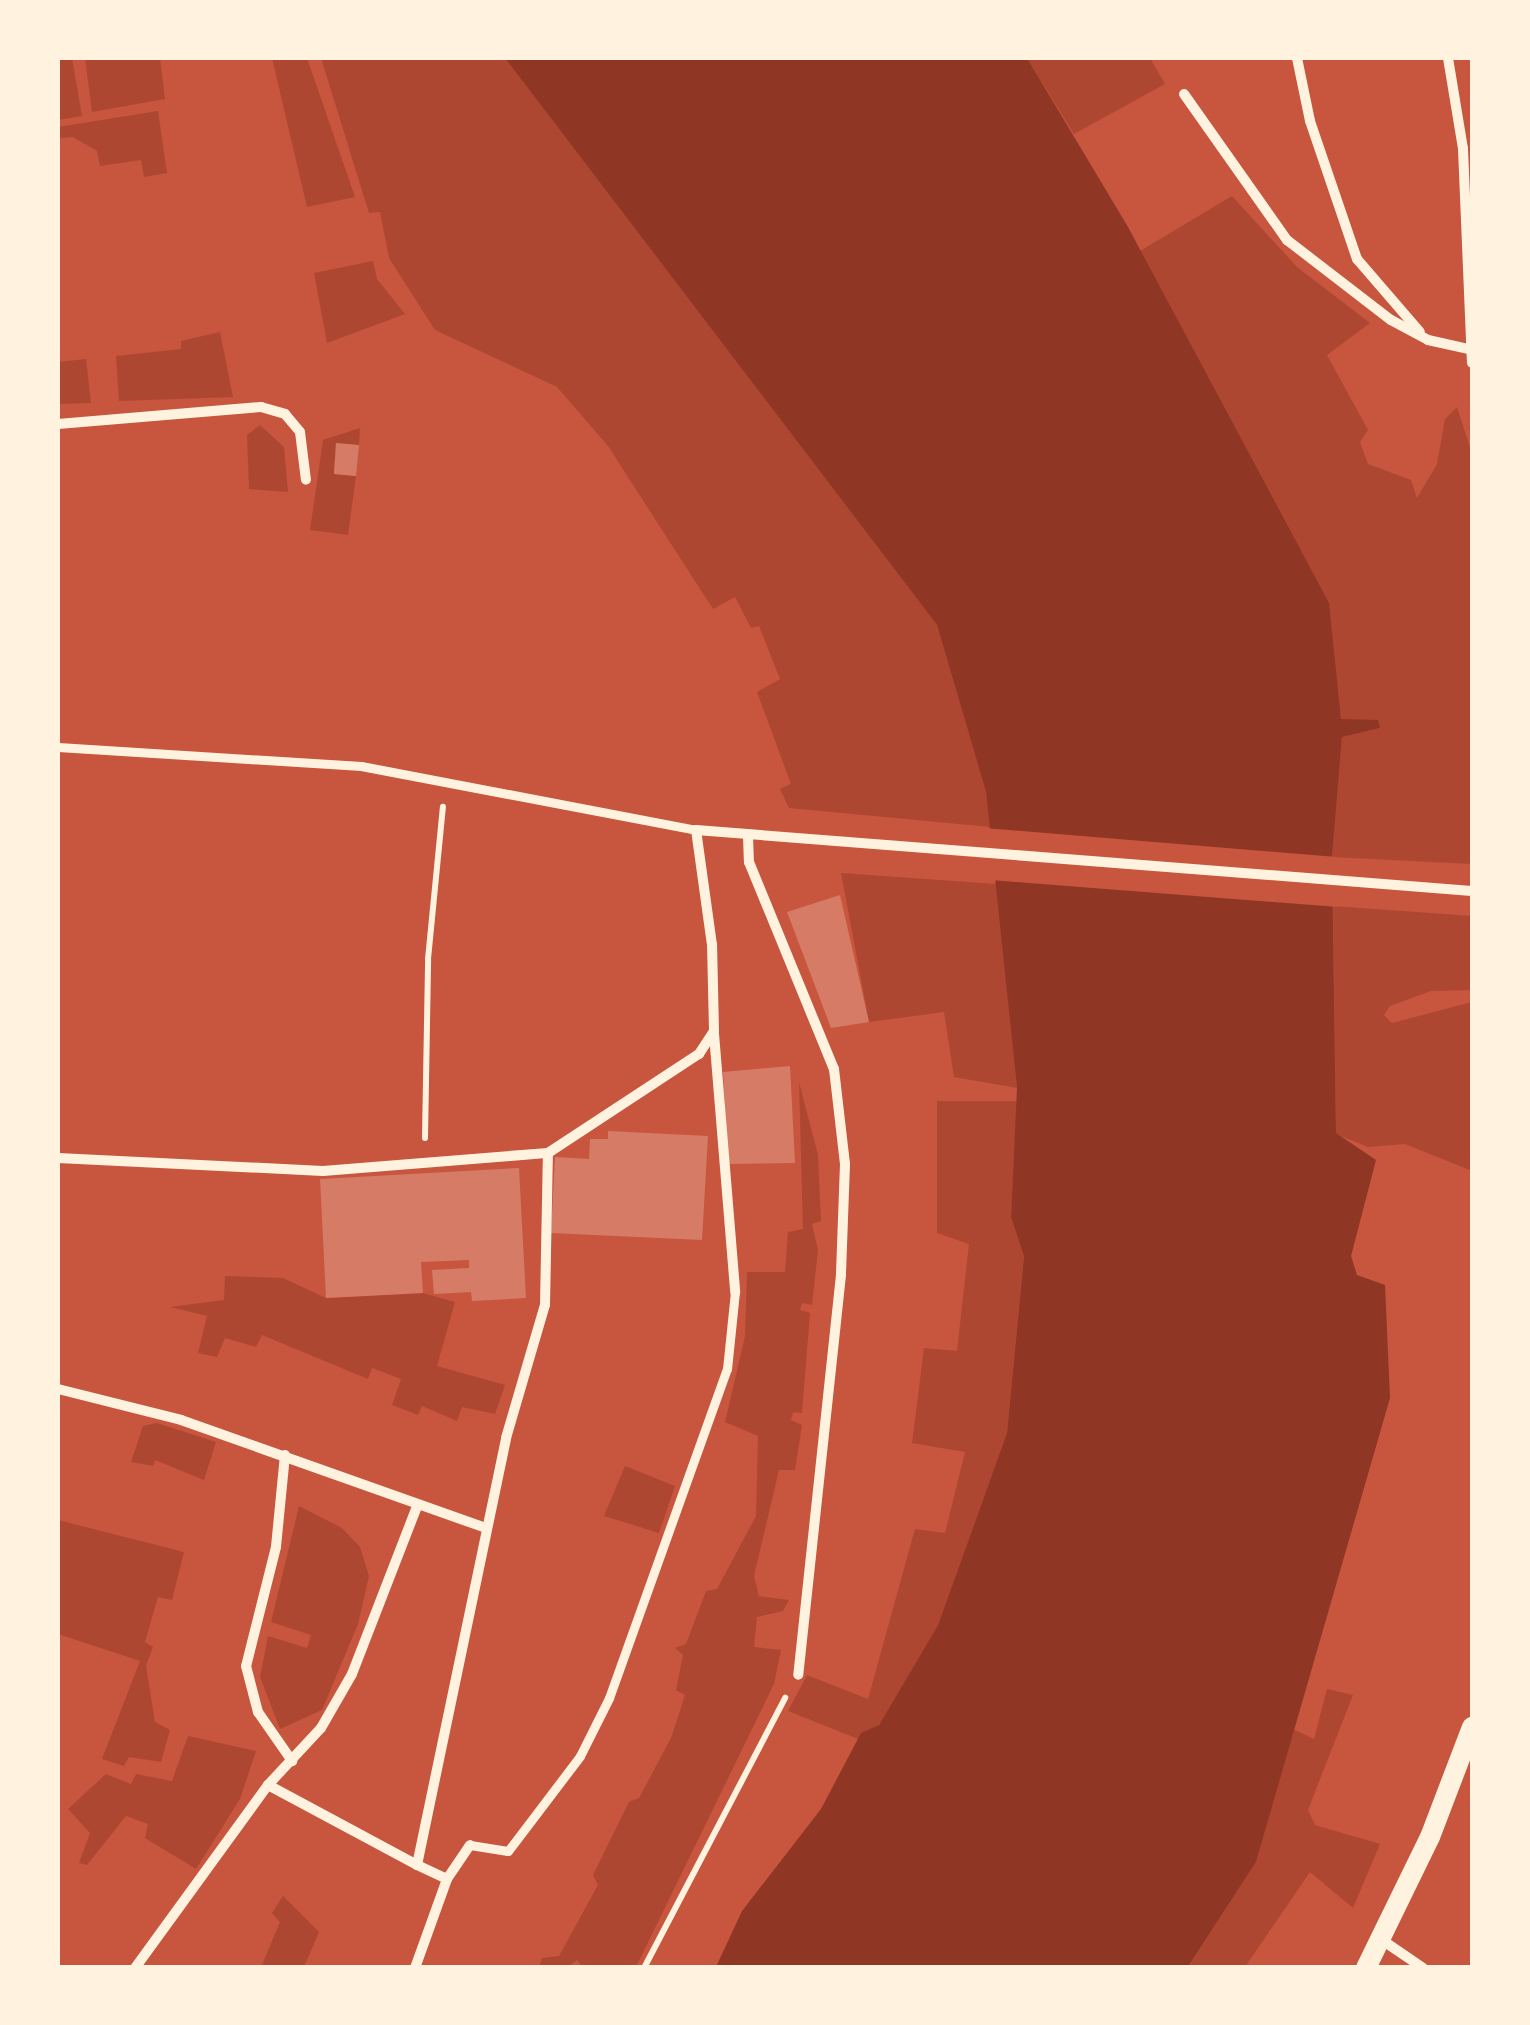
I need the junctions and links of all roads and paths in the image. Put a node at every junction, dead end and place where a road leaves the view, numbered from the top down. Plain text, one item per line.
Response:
1 (1296, 58) edge
2 (1448, 58) edge
3 (1184, 94) dead end
4 (1428, 340) junction
5 (1469, 349) junction
6 (1472, 363) edge
7 (58, 424) edge
8 (306, 480) dead end
9 (58, 747) edge
10 (447, 785) junction
11 (696, 830) junction
12 (748, 836) junction
13 (1472, 891) edge
14 (714, 1031) junction
15 (548, 1153) junction
16 (58, 1158) edge
17 (420, 1164) junction
18 (735, 1292) joint
19 (58, 1389) edge
20 (285, 1456) junction
21 (417, 1506) junction
22 (486, 1528) junction
23 (798, 1675) joint
24 (1472, 1727) edge
25 (292, 1761) junction
26 (268, 1785) junction
27 (470, 1845) joint
28 (417, 1865) junction
29 (448, 1879) junction
30 (1382, 1940) junction
31 (136, 1968) edge
32 (415, 1968) edge
33 (644, 1968) edge
34 (1366, 1968) edge
35 (1423, 1968) edge

1 - 4 street
2 - 5 street
3 - 4 street
4 - 5 street
5 - 6 street
7 - 8 street
9 - 10 street
10 - 11 street
10 - 17 path
11 - 12 street
11 - 14 street
12 - 13 street
12 - 23 street
14 - 15 street
14 - 18 street
15 - 17 street
15 - 22 street
16 - 17 street
18 - 27 street
19 - 20 street
20 - 21 street
20 - 25 street
21 - 22 street
21 - 25 street
22 - 28 street
23 - 33 path
24 - 30 main road
25 - 26 street
26 - 28 street
26 - 31 street
27 - 29 street
28 - 29 street
29 - 32 street
30 - 34 main road
30 - 35 street

